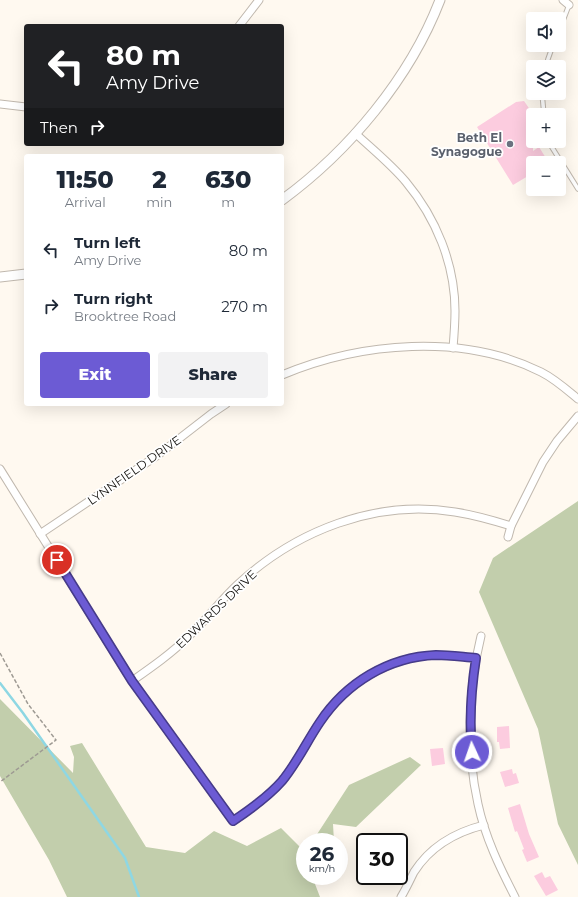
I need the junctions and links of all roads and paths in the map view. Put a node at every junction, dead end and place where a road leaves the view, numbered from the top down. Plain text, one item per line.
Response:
1 (259, 0) edge
2 (440, 0) edge
3 (566, 2) edge
4 (564, 12) edge
5 (241, 24) edge
6 (0, 104) edge
7 (24, 107) edge
8 (355, 134) junction
9 (552, 148) edge
10 (578, 189) edge
11 (284, 198) edge
12 (24, 274) edge
13 (0, 277) edge
14 (453, 348) junction
15 (284, 374) edge
16 (578, 399) edge
17 (223, 406) edge
18 (578, 416) edge
19 (0, 469) edge
20 (511, 526) junction
21 (40, 534) junction
22 (508, 537) dead end
23 (481, 636) dead end
24 (0, 653) edge
25 (476, 658) junction
26 (132, 681) junction
27 (0, 782) edge
28 (484, 825) junction
29 (401, 897) edge
30 (515, 897) edge

1 - 5 street
2 - 8 street
3 - 4 lane
6 - 7 street
8 - 11 street
8 - 14 street
9 - 10 lane
12 - 13 street
14 - 15 street
14 - 16 street
17 - 21 street, LYNNFIELD DRIVE
18 - 20 street
19 - 21 street
20 - 22 street
20 - 26 street, EDWARDS DRIVE
21 - 26 street
23 - 25 street
24 - 27 path
25 - 26 street
25 - 28 street
28 - 29 street
28 - 30 street

